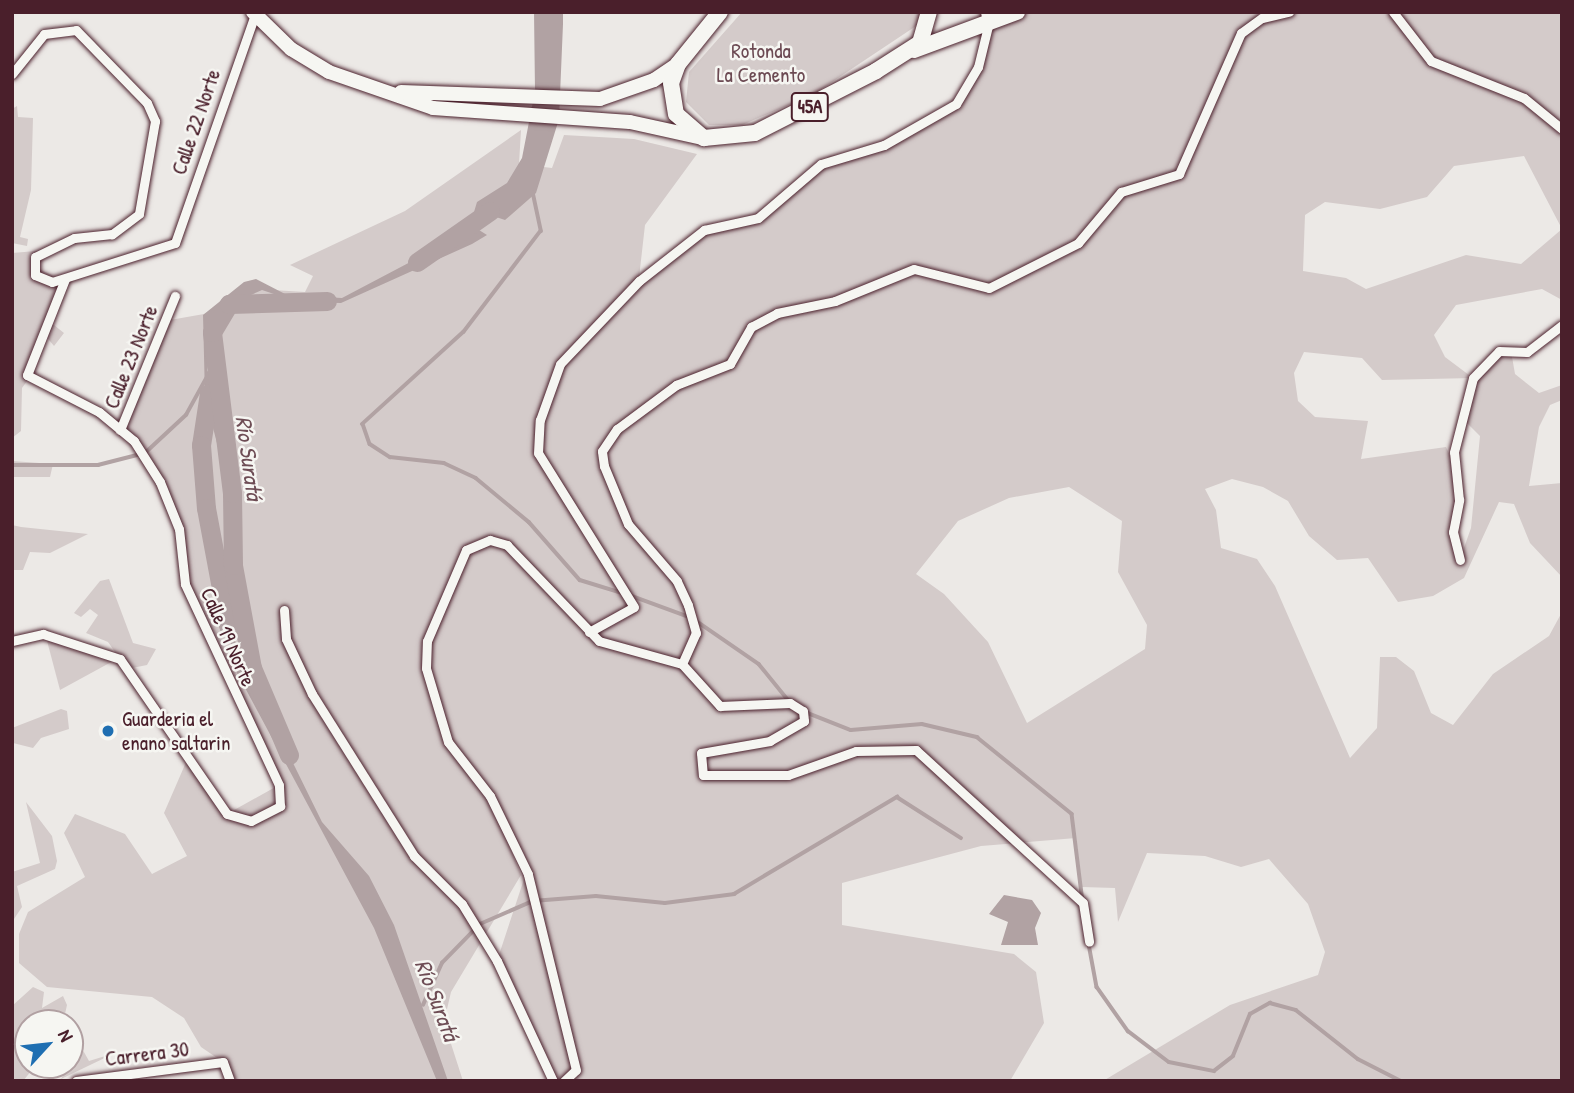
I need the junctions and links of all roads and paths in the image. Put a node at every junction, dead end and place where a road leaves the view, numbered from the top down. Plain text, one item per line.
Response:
1 (929, 12) edge
2 (1017, 12) edge
3 (1289, 12) edge
4 (1393, 12) edge
5 (718, 13) edge
6 (254, 14) edge
7 (986, 19) edge
8 (909, 53) junction
9 (678, 64) junction
10 (12, 74) edge
11 (401, 92) junction
12 (1562, 130) edge
13 (704, 138) junction
14 (65, 279) junction
15 (175, 296) dead end
16 (1562, 324) edge
17 (120, 430) junction
18 (1460, 560) dead end
19 (284, 610) dead end
20 (589, 632) junction
21 (12, 641) edge
22 (682, 664) junction
23 (1090, 942) dead end
24 (576, 1070) junction
25 (76, 1081) edge
26 (230, 1081) edge
27 (553, 1081) edge
28 (564, 1081) edge
29 (579, 1081) edge

1 - 8 highway
2 - 7 highway, 45A
3 - 22 street
4 - 12 street
5 - 9 highway, 45A
6 - 11 main road, 45A
6 - 14 street, Calle 22 Norte
7 - 8 highway, 45A
7 - 20 street
8 - 13 highway, 45A
9 - 11 main road, 45A
9 - 13 highway, 45A
10 - 14 street
11 - 13 main road, 45A
14 - 17 street, Calle 19 Norte
15 - 17 street, Calle 23 Norte
16 - 18 street
17 - 21 street, Calle 19 Norte
19 - 27 street
20 - 22 street
20 - 24 street
22 - 23 street
24 - 28 street
24 - 29 street
25 - 26 street, Carrera 30

